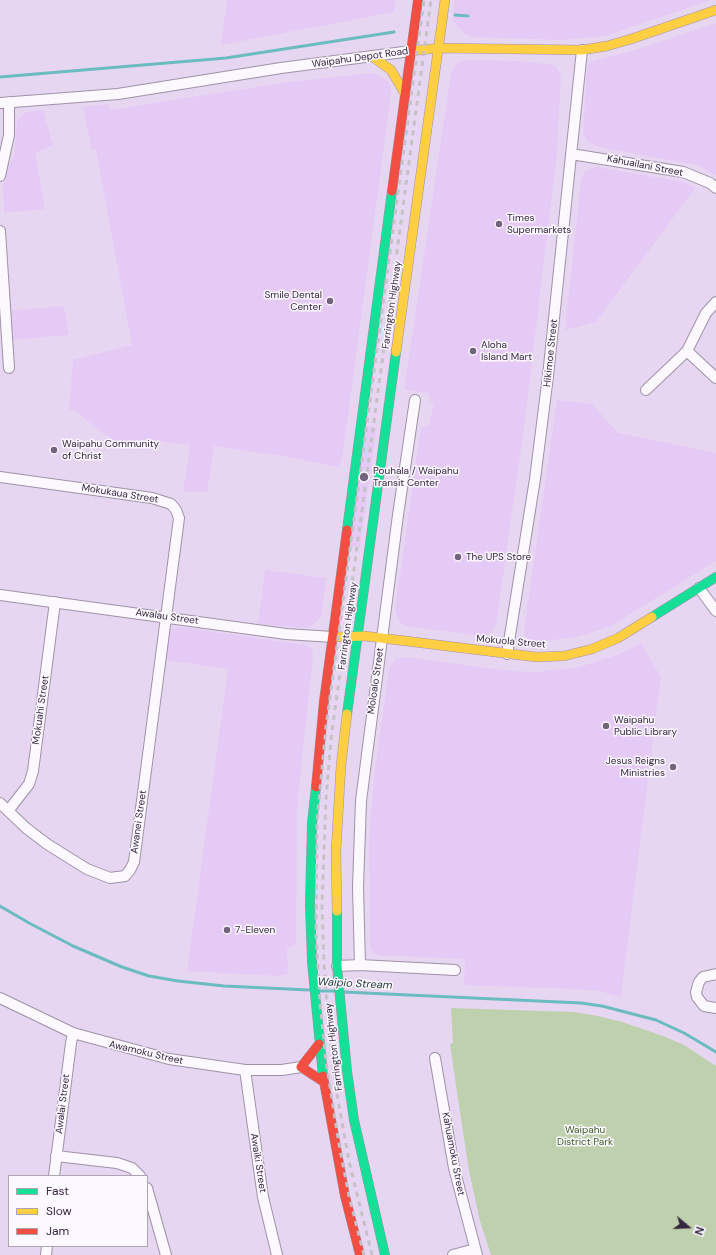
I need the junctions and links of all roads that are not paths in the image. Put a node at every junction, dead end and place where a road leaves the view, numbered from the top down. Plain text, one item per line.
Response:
1 (418, 0) edge
2 (445, 0) edge
3 (716, 10) edge
4 (438, 48) junction
5 (582, 50) junction
6 (411, 51) junction
7 (373, 57) junction
8 (405, 94) junction
9 (5, 102) edge
10 (571, 154) junction
11 (0, 176) edge
12 (716, 188) edge
13 (0, 231) edge
14 (716, 302) edge
15 (687, 351) junction
16 (9, 368) dead end
17 (716, 378) edge
18 (646, 390) dead end
19 (415, 400) dead end
20 (0, 477) edge
21 (716, 577) edge
22 (699, 588) junction
23 (0, 594) edge
24 (55, 602) junction
25 (716, 611) edge
26 (167, 617) junction
27 (357, 636) junction
28 (333, 637) junction
29 (382, 638) junction
30 (507, 654) junction
31 (0, 803) edge
32 (8, 811) junction
33 (360, 965) junction
34 (338, 966) junction
35 (455, 970) dead end
36 (716, 974) edge
37 (317, 979) junction
38 (0, 998) edge
39 (325, 1002) dead end
40 (716, 1008) edge
41 (330, 1011) dead end
42 (342, 1028) junction
43 (73, 1033) junction
44 (319, 1044) junction
45 (435, 1058) dead end
46 (301, 1067) junction
47 (244, 1070) junction
48 (324, 1082) junction
49 (56, 1156) junction
50 (54, 1175) edge
51 (139, 1175) edge
52 (148, 1192) edge
53 (476, 1252) edge
54 (166, 1255) edge
55 (277, 1255) edge
56 (360, 1255) edge
57 (385, 1255) edge
58 (453, 1255) edge

1 - 6 main road, Farrington Highway
2 - 4 main road, Farrington Highway
3 - 5 main road, Waipahu Depot Road
4 - 5 main road, Waipahu Depot Road
4 - 6 main road, Waipahu Depot Road
4 - 27 main road, Farrington Highway
5 - 10 street, Hikimoe Street
6 - 7 street, Waipahu Depot Road
6 - 8 main road, Farrington Highway
7 - 8 main road
7 - 9 street, Waipahu Depot Road
8 - 28 main road, Farrington Highway
9 - 11 street
10 - 12 street, Kahuailani Street
10 - 30 street, Hikimoe Street
13 - 16 street
14 - 15 street
15 - 17 street
15 - 18 street
19 - 29 street, Moloalo Street
20 - 26 street, Mokukaua Street
21 - 22 main road, Mokuola Street
22 - 25 street
22 - 30 main road, Mokuola Street
23 - 24 street, Awalau Street
24 - 26 street, Awalau Street
24 - 32 street, Mokuahi Street
26 - 28 street, Awalau Street
26 - 32 street, Awanei Street
27 - 28 main road, Mokuola Street
27 - 29 main road, Mokuola Street
27 - 34 main road, Farrington Highway
28 - 37 main road, Farrington Highway
29 - 30 main road, Mokuola Street
29 - 33 street, Moloalo Street
31 - 32 street, Awanei Street
33 - 34 street
33 - 35 street
34 - 42 main road, Farrington Highway
36 - 40 street
37 - 39 main road
37 - 44 main road, Farrington Highway
38 - 43 street, Awamoku Street
41 - 42 main road
42 - 57 main road, Farrington Highway
43 - 47 street, Awamoku Street
43 - 49 street, Awalai Street
44 - 46 main road
44 - 48 main road, Farrington Highway
45 - 53 street, Kahuamoku Street
46 - 47 street, Awamoku Street
46 - 48 main road
47 - 55 street, Awaiki Street
48 - 56 main road, Farrington Highway
49 - 50 street, Awalai Street
49 - 51 street
52 - 54 street
53 - 58 street, Kahuamoku Street

